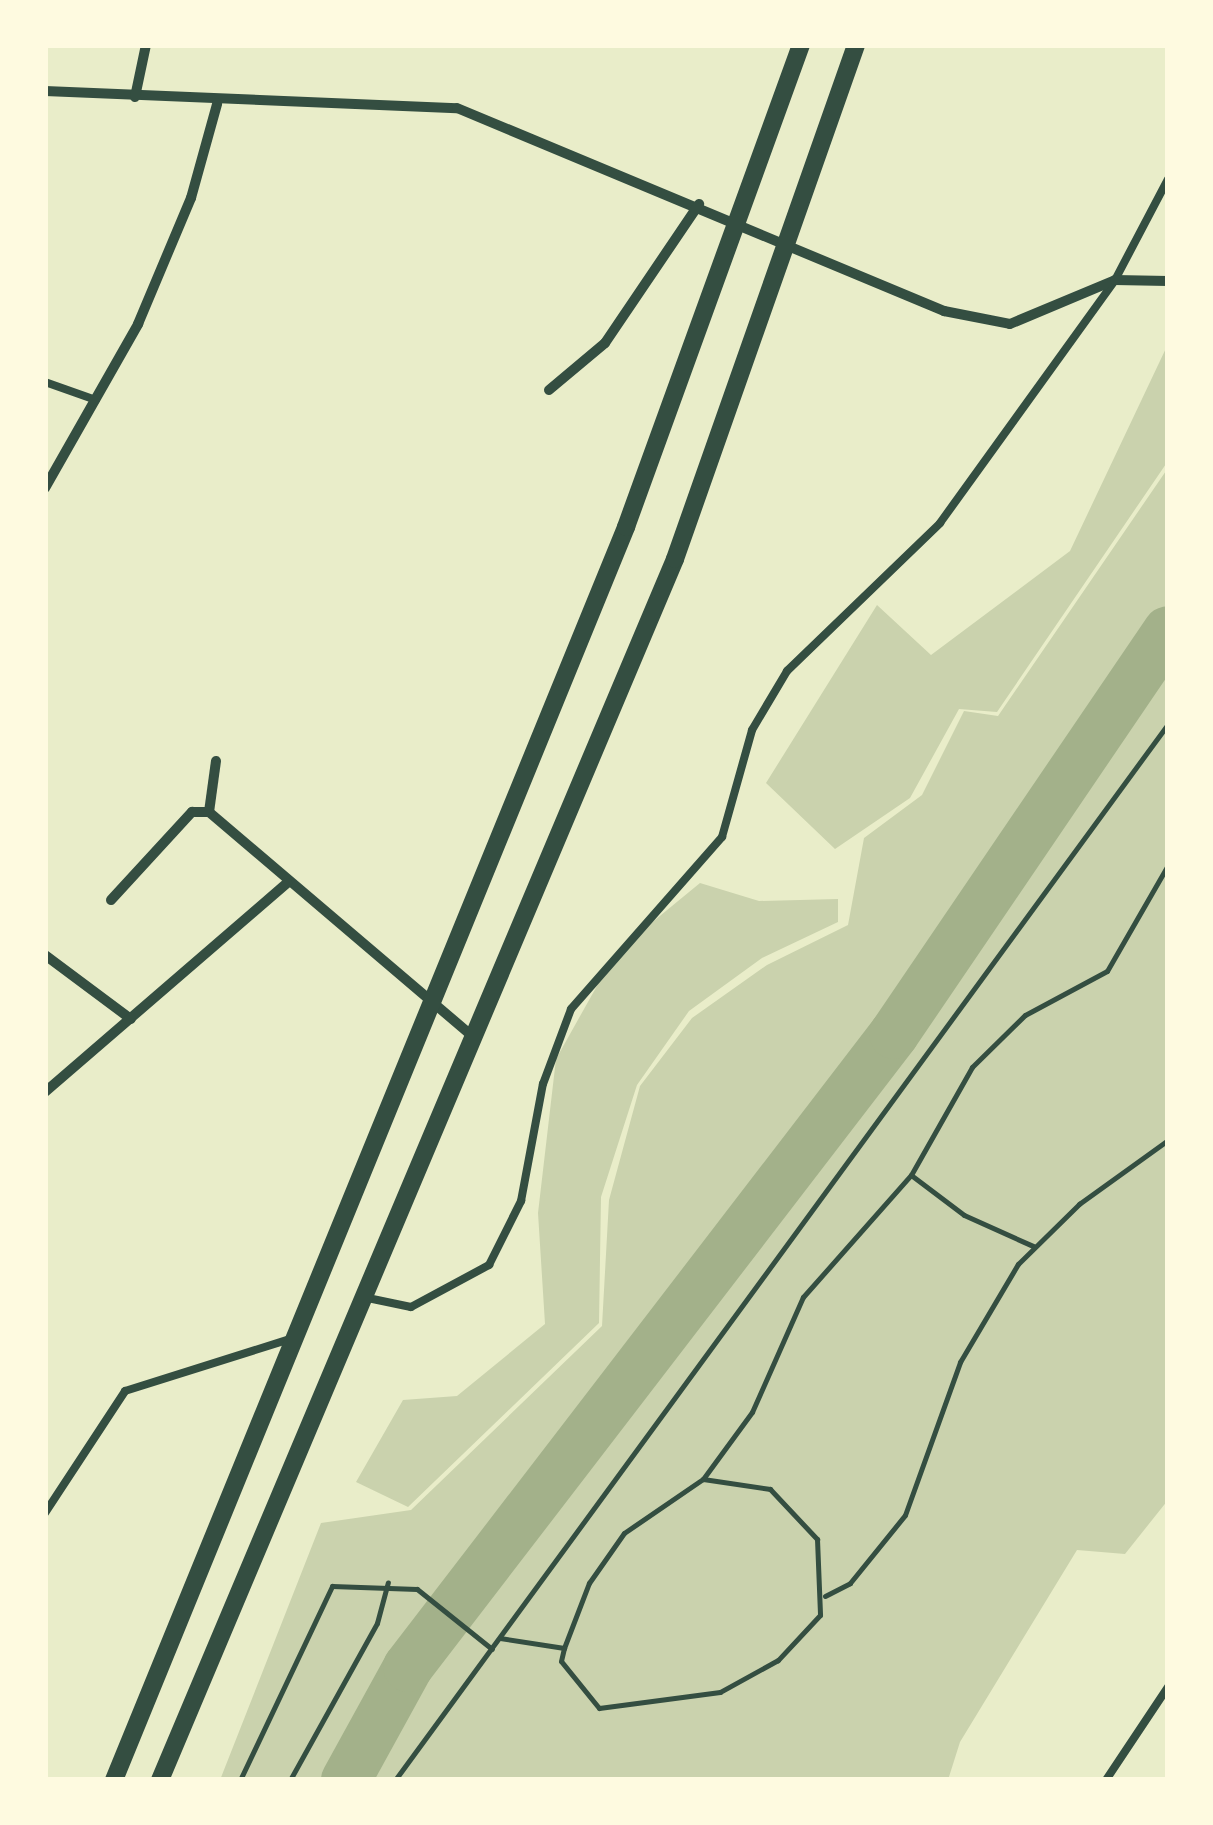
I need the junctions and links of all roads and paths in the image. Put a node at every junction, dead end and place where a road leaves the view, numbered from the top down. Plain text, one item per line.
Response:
1 (146, 45) edge
2 (801, 45) edge
3 (856, 45) edge
4 (45, 91) edge
5 (135, 97) junction
6 (217, 104) junction
7 (1168, 179) edge
8 (699, 204) junction
9 (742, 224) junction
10 (792, 246) junction
11 (1115, 280) junction
12 (1168, 280) edge
13 (45, 382) edge
14 (549, 390) dead end
15 (96, 400) junction
16 (45, 456) edge
17 (60, 462) junction
18 (45, 488) edge
19 (1168, 724) edge
20 (216, 760) dead end
21 (209, 812) junction
22 (1168, 865) edge
23 (287, 884) junction
24 (110, 900) dead end
25 (45, 955) edge
26 (432, 1006) junction
27 (131, 1019) junction
28 (471, 1035) junction
29 (45, 1092) edge
30 (1168, 1140) edge
31 (912, 1175) junction
32 (1033, 1246) junction
33 (360, 1296) junction
34 (293, 1338) junction
35 (703, 1479) junction
36 (45, 1513) edge
37 (388, 1582) junction
38 (825, 1596) junction
39 (500, 1638) junction
40 (564, 1648) junction
41 (492, 1649) junction
42 (1168, 1687) edge
43 (114, 1780) edge
44 (160, 1780) edge
45 (240, 1780) edge
46 (290, 1780) edge
47 (395, 1780) edge
48 (1106, 1780) edge

1 - 5 street
2 - 9 street
3 - 10 street
4 - 5 street
5 - 6 street
6 - 8 street
6 - 15 street
7 - 11 lane
8 - 9 street
8 - 14 street
9 - 10 street
9 - 26 street
10 - 11 street
10 - 28 street
11 - 12 street
11 - 33 lane
13 - 15 lane
15 - 17 street
16 - 17 street
17 - 18 street
19 - 39 path
20 - 21 street
21 - 23 street
21 - 24 street
22 - 31 path
23 - 26 street
23 - 27 street
25 - 27 street
26 - 28 street
26 - 34 street
27 - 29 street
28 - 33 street
30 - 32 path
31 - 32 path
31 - 35 path
32 - 38 path
33 - 44 street
34 - 36 lane
34 - 43 street
35 - 38 path
35 - 40 path
37 - 41 path
37 - 45 path
37 - 46 path
38 - 40 path
39 - 40 path
39 - 41 path
41 - 47 path
42 - 48 lane

